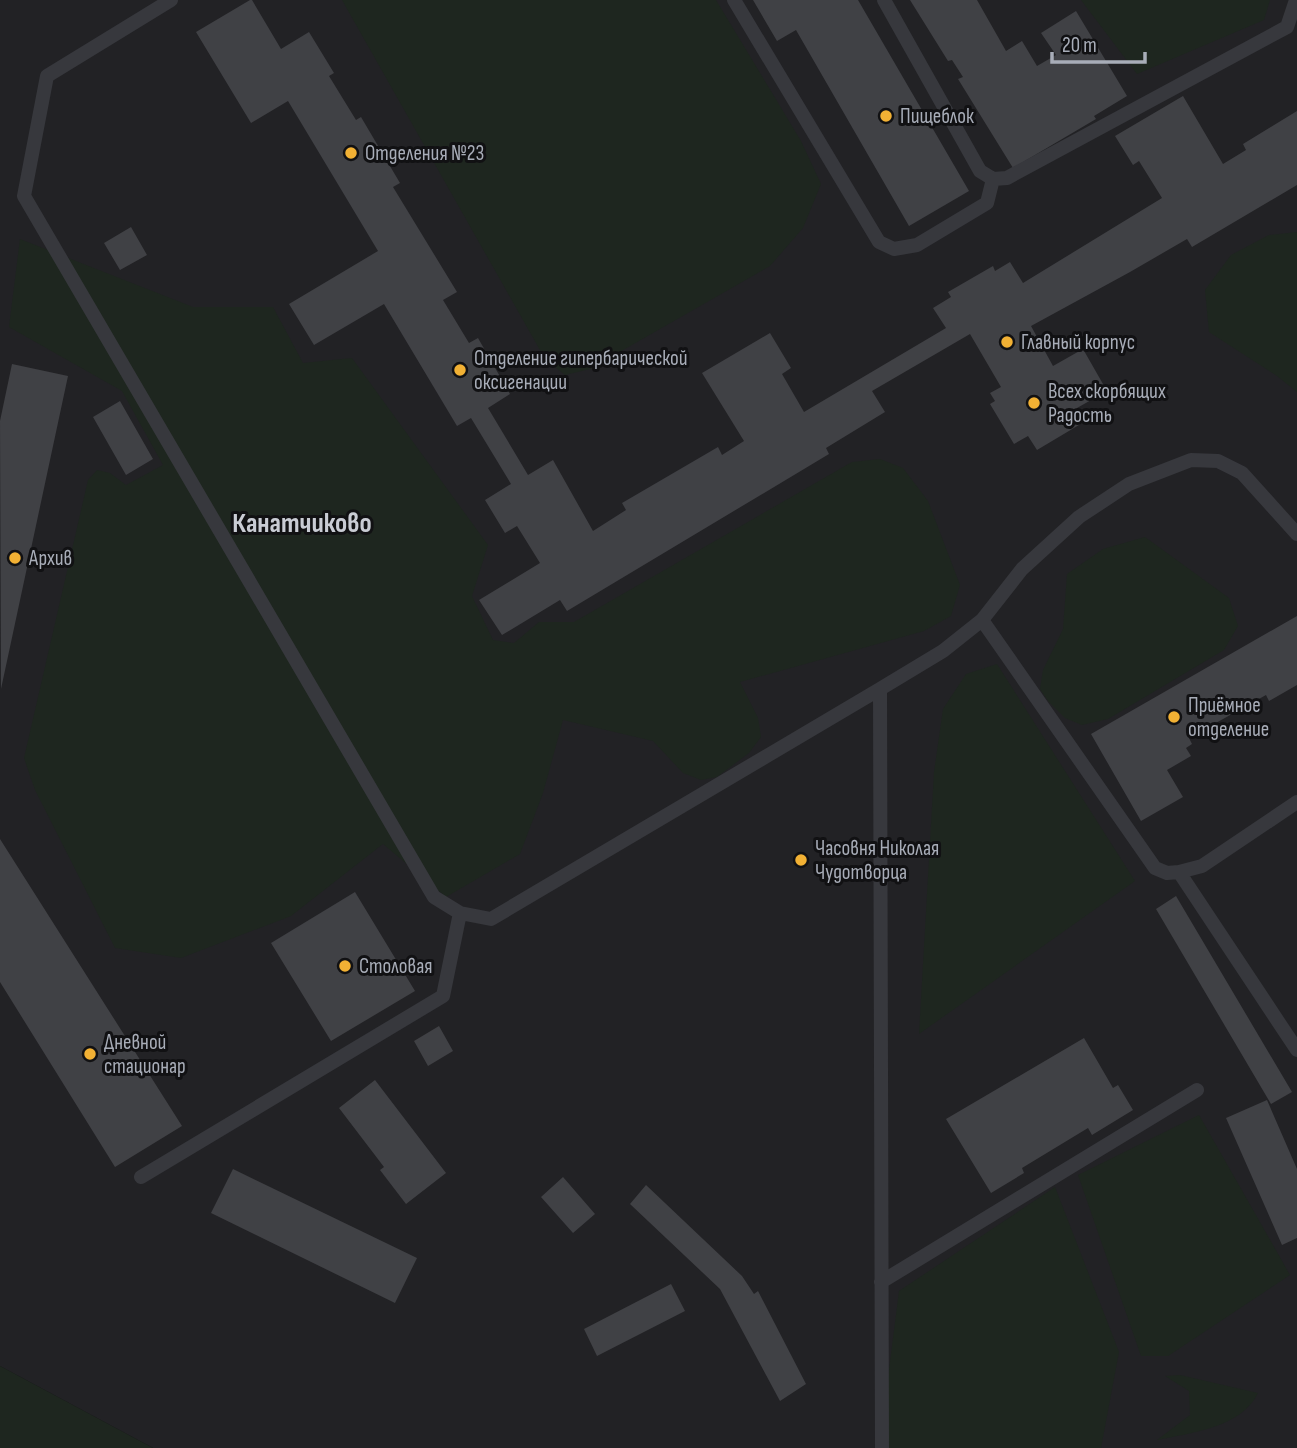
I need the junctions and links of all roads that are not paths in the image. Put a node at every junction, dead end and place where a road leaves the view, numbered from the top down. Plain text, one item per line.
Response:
1 (171, 0) edge
2 (734, 0) edge
3 (884, 0) edge
4 (1296, 0) edge
5 (993, 179) junction
6 (1297, 534) edge
7 (982, 620) junction
8 (880, 689) junction
9 (1297, 802) edge
10 (1179, 872) junction
11 (460, 913) junction
12 (1297, 1050) edge
13 (1198, 1090) dead end
14 (141, 1177) dead end
15 (881, 1282) junction
16 (882, 1448) edge

1 - 11 lane
2 - 5 lane
3 - 5 lane
4 - 5 lane
6 - 7 lane
7 - 8 lane
7 - 10 lane
8 - 11 lane
8 - 15 lane
9 - 10 lane
10 - 12 lane
11 - 14 lane
13 - 15 lane
15 - 16 lane

